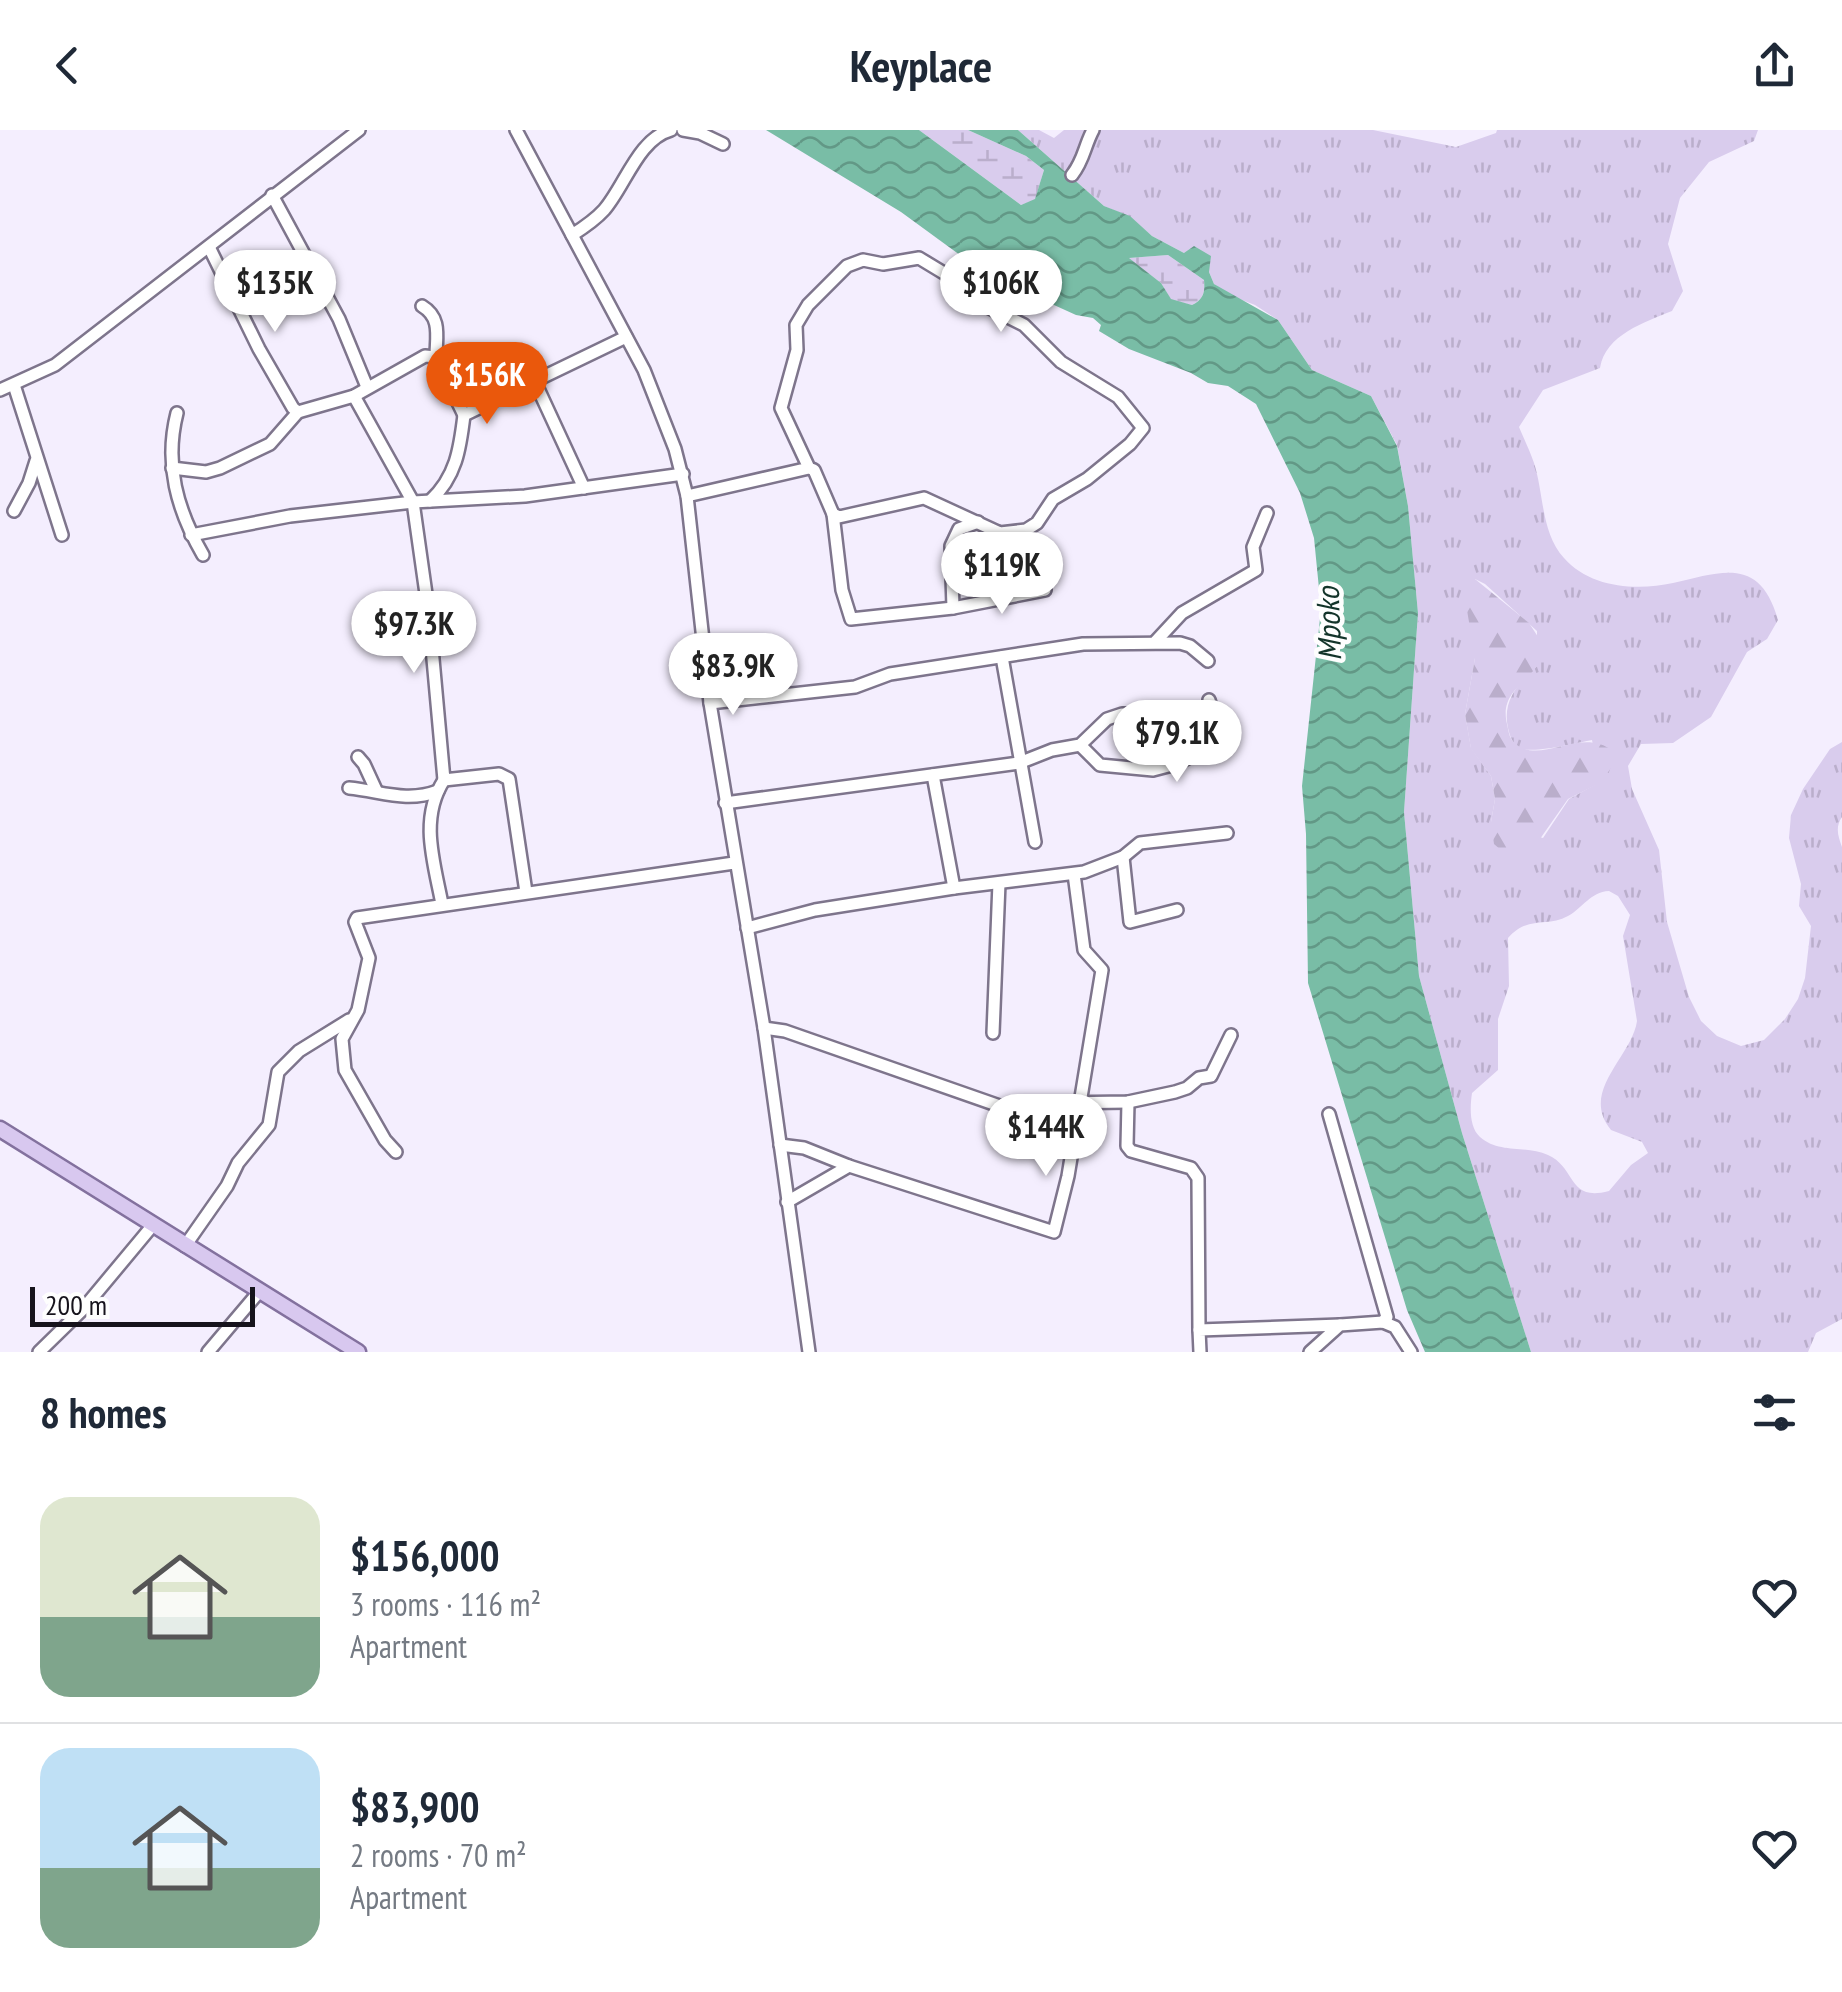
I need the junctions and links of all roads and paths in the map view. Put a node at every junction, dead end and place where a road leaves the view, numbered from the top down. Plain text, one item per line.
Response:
1 (360, 130) edge
2 (516, 130) edge
3 (671, 130) edge
4 (683, 130) edge
5 (1092, 130) edge
6 (723, 144) dead end
7 (1072, 175) dead end
8 (272, 195) junction
9 (572, 236) junction
10 (210, 247) junction
11 (422, 306) dead end
12 (626, 337) junction
13 (436, 357) junction
14 (534, 382) junction
15 (14, 385) junction
16 (367, 388) junction
17 (0, 390) edge
18 (354, 396) junction
19 (177, 412) dead end
20 (298, 412) junction
21 (464, 415) junction
22 (36, 461) junction
23 (172, 468) junction
24 (809, 468) junction
25 (683, 474) junction
26 (584, 488) junction
27 (687, 496) junction
28 (413, 502) junction
29 (428, 502) junction
30 (14, 511) dead end
31 (834, 514) junction
32 (1267, 514) dead end
33 (978, 522) junction
34 (62, 535) dead end
35 (191, 535) junction
36 (203, 554) dead end
37 (1046, 590) dead end
38 (953, 608) junction
39 (1156, 641) junction
40 (1002, 657) junction
41 (1208, 661) dead end
42 (1209, 700) dead end
43 (710, 703) junction
44 (1156, 714) dead end
45 (1080, 746) junction
46 (358, 757) dead end
47 (1019, 763) junction
48 (933, 775) junction
49 (441, 785) junction
50 (350, 788) dead end
51 (376, 790) junction
52 (725, 802) junction
53 (1226, 833) dead end
54 (1035, 842) dead end
55 (1123, 856) junction
56 (734, 863) junction
57 (1074, 874) junction
58 (1000, 883) junction
59 (954, 888) junction
60 (526, 892) junction
61 (442, 904) junction
62 (1177, 910) dead end
63 (747, 928) junction
64 (356, 1015) junction
65 (764, 1028) junction
66 (992, 1033) dead end
67 (1231, 1035) dead end
68 (1079, 1101) junction
69 (1128, 1102) junction
70 (1329, 1114) dead end
71 (1038, 1118) junction
72 (0, 1130) edge
73 (1074, 1132) junction
74 (780, 1145) junction
75 (396, 1152) dead end
76 (848, 1166) junction
77 (787, 1202) junction
78 (153, 1224) junction
79 (185, 1246) junction
80 (258, 1293) junction
81 (1383, 1322) junction
82 (1340, 1325) junction
83 (1199, 1330) junction
84 (39, 1352) edge
85 (208, 1352) edge
86 (358, 1352) edge
87 (809, 1352) edge
88 (1200, 1352) edge
89 (1310, 1352) edge
90 (1411, 1352) edge

1 - 8 street
2 - 9 street
3 - 9 street
4 - 6 street
5 - 7 street
8 - 10 street
8 - 16 street
9 - 12 street
10 - 15 street
10 - 20 street
11 - 13 street
12 - 14 street
12 - 25 street
13 - 16 street
13 - 21 street
14 - 21 street
14 - 26 street
15 - 17 street
15 - 22 street
16 - 18 street
18 - 20 street
18 - 28 street
19 - 23 street
20 - 23 street
21 - 29 street
22 - 30 street
22 - 34 street
23 - 35 street
24 - 27 street
24 - 31 street
24 - 33 street
25 - 26 street
25 - 27 street
26 - 29 street
27 - 43 street
28 - 29 street
28 - 35 street
28 - 49 street
31 - 33 street
31 - 38 street
32 - 39 street
33 - 38 street
35 - 36 street
37 - 38 street
39 - 40 street
39 - 41 street
40 - 43 street
40 - 47 street
42 - 45 street
43 - 52 street
44 - 45 street
45 - 47 street
46 - 51 street
47 - 48 street
47 - 54 street
48 - 52 street
48 - 59 street
49 - 51 street
49 - 60 street
49 - 61 street
50 - 51 street
52 - 56 street
53 - 55 street
55 - 57 street
55 - 62 street
56 - 60 street
56 - 63 street
57 - 58 street
57 - 68 street
58 - 59 street
58 - 66 street
59 - 63 street
60 - 61 street
61 - 64 street
63 - 65 street
64 - 75 street
64 - 79 street
65 - 71 street
65 - 74 street
67 - 69 street
68 - 69 street
68 - 71 street
68 - 73 street
69 - 83 street
70 - 81 street
71 - 73 street
72 - 78 main road
73 - 76 street
74 - 76 street
74 - 77 street
76 - 77 street
77 - 87 street
78 - 79 main road
78 - 84 street
79 - 80 main road
80 - 85 street
80 - 86 main road
81 - 82 street
81 - 90 street
82 - 83 street
82 - 89 street
83 - 88 street

